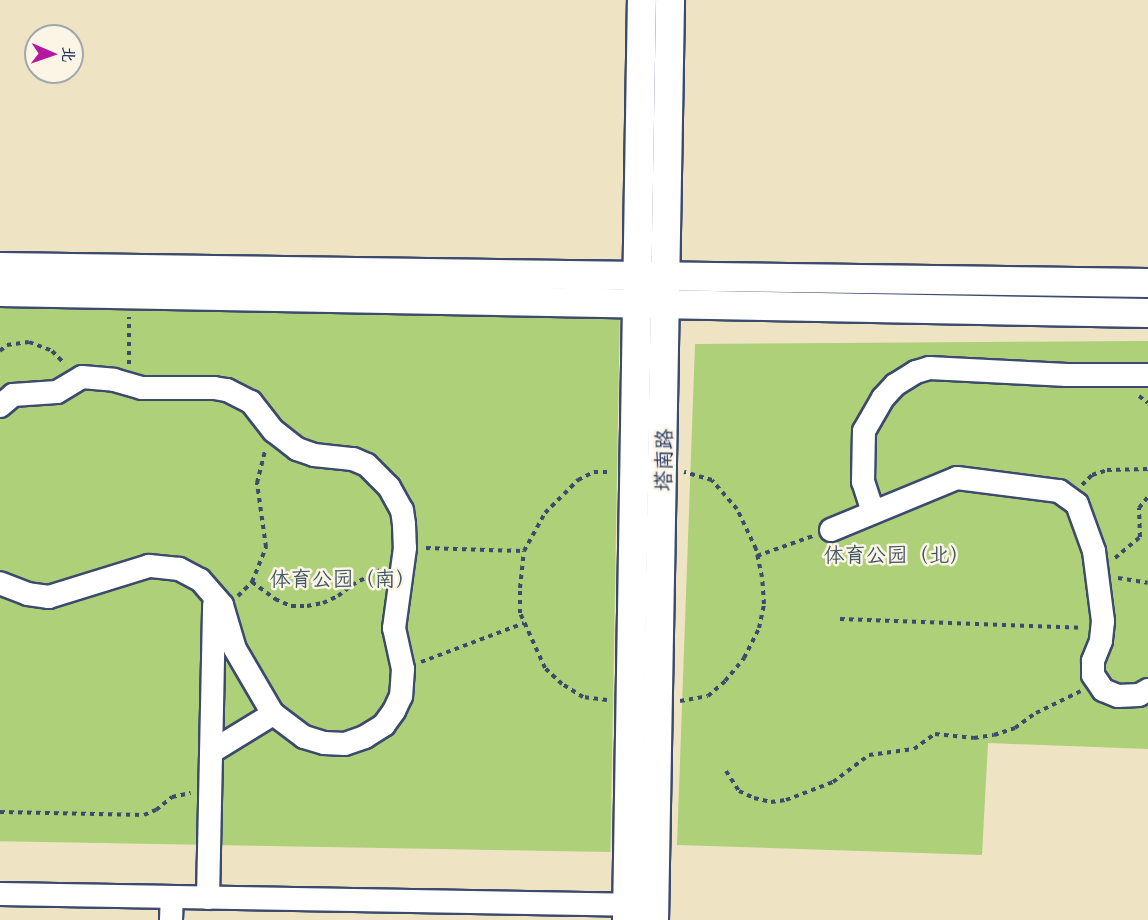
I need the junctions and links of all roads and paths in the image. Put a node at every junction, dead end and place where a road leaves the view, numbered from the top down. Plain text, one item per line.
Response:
1 (642, 0) edge
2 (670, 0) edge
3 (0, 267) edge
4 (1148, 283) edge
5 (637, 290) junction
6 (665, 290) junction
7 (0, 292) edge
8 (130, 295) junction
9 (1148, 313) edge
10 (0, 351) edge
11 (129, 374) dead end
12 (1148, 375) edge
13 (76, 381) junction
14 (0, 406) edge
15 (274, 431) junction
16 (1148, 469) edge
17 (648, 472) junction
18 (1148, 497) edge
19 (1069, 498) junction
20 (873, 512) junction
21 (831, 530) joint
22 (524, 551) junction
23 (757, 556) junction
24 (403, 558) junction
25 (1097, 574) junction
26 (252, 582) junction
27 (0, 583) edge
28 (1148, 584) edge
29 (218, 599) junction
30 (840, 619) dead end
31 (524, 623) junction
32 (1102, 629) junction
33 (403, 669) junction
34 (1098, 684) junction
35 (1148, 690) edge
36 (630, 701) junction
37 (658, 701) junction
38 (273, 714) junction
39 (211, 753) junction
40 (726, 771) dead end
41 (210, 793) junction
42 (0, 812) edge
43 (0, 894) edge
44 (172, 897) junction
45 (208, 898) junction
46 (641, 913) edge
47 (171, 920) edge

1 - 5 main road, 塔南路
2 - 6 main road, 塔南路
3 - 5 main road
4 - 6 main road
5 - 6 main road
5 - 8 main road
5 - 17 main road, 塔南路
6 - 9 main road
6 - 17 main road, 塔南路
7 - 8 main road
8 - 11 path
10 - 13 path
12 - 20 street
13 - 14 street
13 - 15 street
15 - 24 street
15 - 26 path
16 - 19 path
17 - 22 path
17 - 23 path
17 - 36 main road, 塔南路
17 - 37 main road, 塔南路
18 - 25 path
19 - 20 street
19 - 25 street
20 - 21 street
21 - 23 path
22 - 24 path
22 - 31 path
23 - 37 path
24 - 26 path
24 - 33 street
25 - 28 path
25 - 32 street
26 - 29 path
27 - 29 street
29 - 38 street
29 - 39 street
30 - 32 path
31 - 33 path
31 - 36 path
32 - 34 street
33 - 38 street
34 - 35 street
34 - 40 path
36 - 46 main road, 塔南路
37 - 46 main road, 塔南路
38 - 39 street
39 - 41 street
41 - 42 path
41 - 45 street
43 - 44 street
44 - 45 street
44 - 47 street
45 - 46 street

